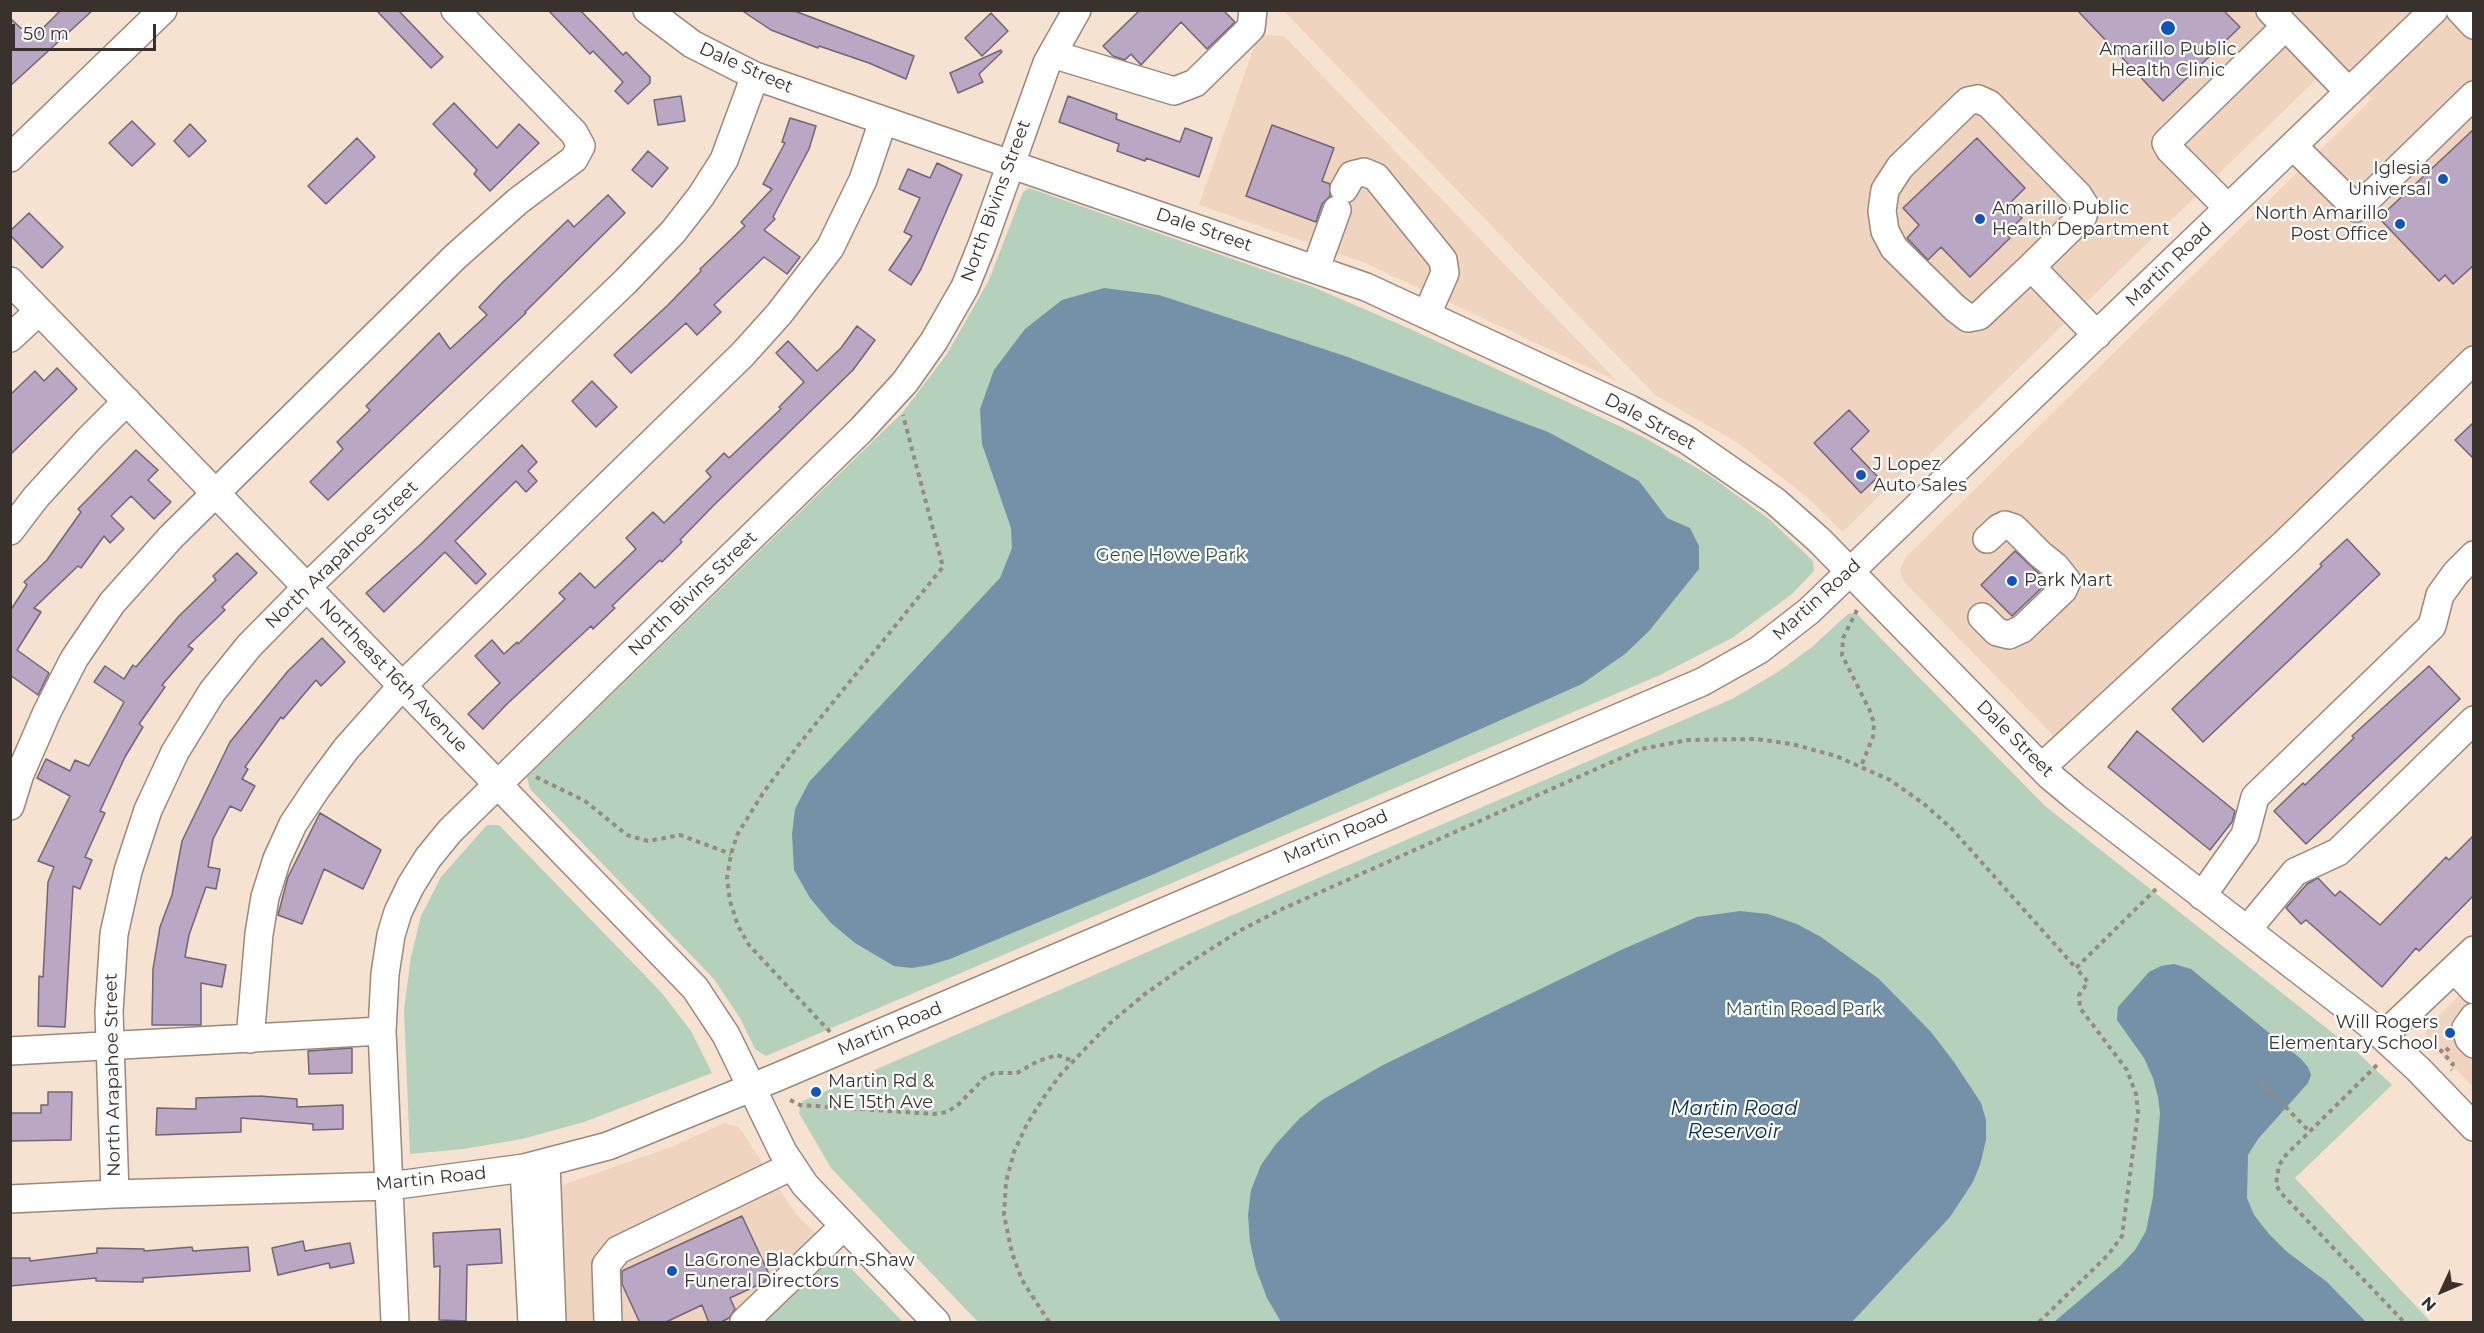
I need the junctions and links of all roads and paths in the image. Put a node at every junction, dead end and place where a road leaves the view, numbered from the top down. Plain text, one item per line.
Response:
1 (163, 10) edge
2 (456, 10) edge
3 (647, 10) edge
4 (1077, 10) edge
5 (1253, 10) edge
6 (2434, 10) edge
7 (2460, 10) edge
8 (2278, 19) edge
9 (2474, 25) edge
10 (1052, 54) junction
11 (755, 76) junction
12 (2349, 92) junction
13 (2474, 95) edge
14 (882, 121) junction
15 (2293, 146) junction
16 (10, 158) edge
17 (1011, 164) junction
18 (2228, 208) junction
19 (2031, 267) junction
20 (1316, 268) junction
21 (10, 281) edge
22 (39, 311) junction
23 (1427, 314) junction
24 (2097, 335) junction
25 (10, 338) edge
26 (2474, 360) edge
27 (127, 401) junction
28 (895, 416) dead end
29 (215, 493) junction
30 (10, 531) edge
31 (1987, 539) dead end
32 (2474, 555) edge
33 (1851, 571) junction
34 (307, 587) junction
35 (1858, 610) dead end
36 (1982, 617) dead end
37 (402, 686) junction
38 (2474, 720) edge
39 (1861, 766) junction
40 (2042, 767) junction
41 (529, 773) dead end
42 (498, 784) junction
43 (10, 806) edge
44 (731, 854) junction
45 (2156, 890) dead end
46 (2202, 896) junction
47 (2247, 930) junction
48 (2474, 950) edge
49 (2076, 968) junction
50 (2454, 969) junction
51 (2474, 990) edge
52 (2474, 1017) edge
53 (382, 1030) junction
54 (2384, 1036) junction
55 (820, 1037) dead end
56 (250, 1039) junction
57 (110, 1046) junction
58 (10, 1051) edge
59 (2465, 1052) edge
60 (1072, 1061) junction
61 (2377, 1065) dead end
62 (2450, 1068) dead end
63 (2260, 1081) dead end
64 (752, 1088) junction
65 (790, 1100) dead end
66 (2474, 1127) edge
67 (2309, 1131) junction
68 (535, 1165) junction
69 (792, 1166) junction
70 (390, 1186) junction
71 (115, 1194) junction
72 (10, 1199) edge
73 (843, 1227) junction
74 (395, 1323) edge
75 (532, 1323) edge
76 (552, 1323) edge
77 (608, 1323) edge
78 (744, 1323) edge
79 (936, 1323) edge
80 (1049, 1323) edge
81 (2039, 1323) edge
82 (2404, 1323) edge

1 - 16 street
2 - 29 street
3 - 11 street, Dale Street
4 - 10 street, North Bivins Street
5 - 10 street
6 - 12 street, Martin Road
7 - 9 street
8 - 12 street
8 - 18 street
10 - 17 street, North Bivins Street
11 - 14 street, Dale Street
11 - 34 street, North Arapahoe Street
12 - 15 street, Martin Road
13 - 15 street
14 - 17 street, Dale Street
14 - 37 street
15 - 18 street, Martin Road
17 - 20 street, Dale Street
17 - 42 street, North Bivins Street
18 - 24 street, Martin Road
19 - 19 street
19 - 24 street
20 - 23 street, Dale Street
20 - 23 street
21 - 22 street, Northeast 16th Avenue
22 - 25 street
22 - 27 street, Northeast 16th Avenue
23 - 33 street, Dale Street
24 - 33 street, Martin Road
26 - 40 street
27 - 29 street, Northeast 16th Avenue
27 - 30 street
28 - 44 path
29 - 34 street, Northeast 16th Avenue
29 - 43 street
31 - 36 street
32 - 46 street
33 - 40 street, Dale Street
33 - 64 street, Martin Road
34 - 37 street, Northeast 16th Avenue
34 - 57 street, North Arapahoe Street
35 - 39 path
37 - 42 street, Northeast 16th Avenue
37 - 56 street
38 - 47 street
39 - 49 path
39 - 60 path
40 - 46 street, Dale Street
41 - 44 path
42 - 53 street, North Bivins Street
42 - 64 street, Northeast 16th Avenue
44 - 55 path
45 - 49 path
46 - 47 street, Dale Street
47 - 54 street, Dale Street
48 - 50 street
49 - 81 path
50 - 51 street
50 - 54 street
52 - 59 street
53 - 56 street
53 - 70 street, North Bivins Street
54 - 66 street, Dale Street
56 - 57 street
57 - 58 street
57 - 71 street, North Arapahoe Street
59 - 62 path
60 - 65 path
60 - 80 path
61 - 67 path
63 - 67 path
64 - 68 street, Martin Road
64 - 69 street, Northeast 16th Avenue
67 - 82 path
68 - 70 street, Martin Road
68 - 75 street
68 - 76 street
69 - 73 street, Northeast 16th Avenue
69 - 77 street
70 - 71 street, Martin Road
70 - 74 street
71 - 72 street, Martin Road
73 - 78 street
73 - 79 street, Northeast 16th Avenue

